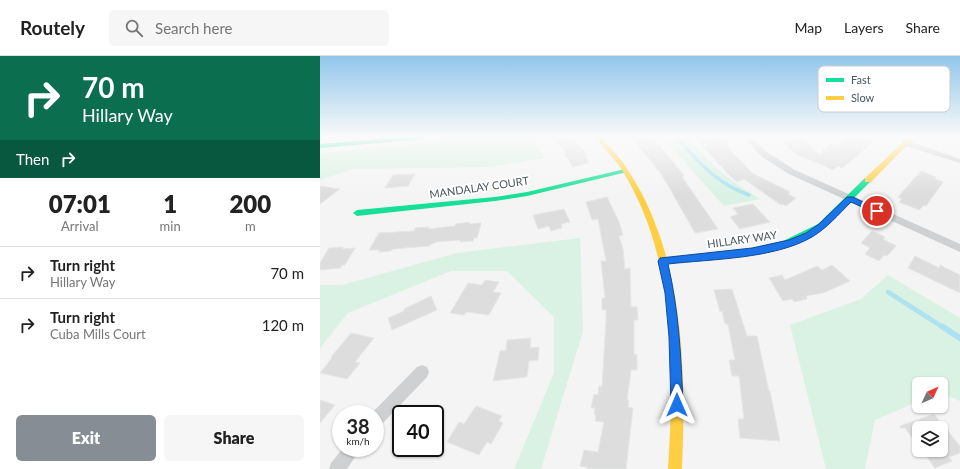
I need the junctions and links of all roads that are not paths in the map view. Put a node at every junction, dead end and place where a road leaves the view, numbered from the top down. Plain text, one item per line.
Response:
1 (613, 156) edge
2 (767, 156) edge
3 (893, 156) edge
4 (945, 156) edge
5 (960, 163) edge
6 (625, 171) junction
7 (850, 199) junction
8 (357, 213) dead end
9 (960, 248) edge
10 (663, 261) junction
11 (422, 372) dead end
12 (384, 412) edge
13 (347, 457) edge
14 (338, 469) edge
15 (675, 469) edge

1 - 6 street
2 - 7 street
3 - 7 street, HILLARY WAY
4 - 5 street, HILLARY WAY
6 - 8 street, MANDALAY COURT
6 - 10 street
7 - 9 street
7 - 10 street, HILLARY WAY
10 - 15 street
11 - 12 street
13 - 14 street

